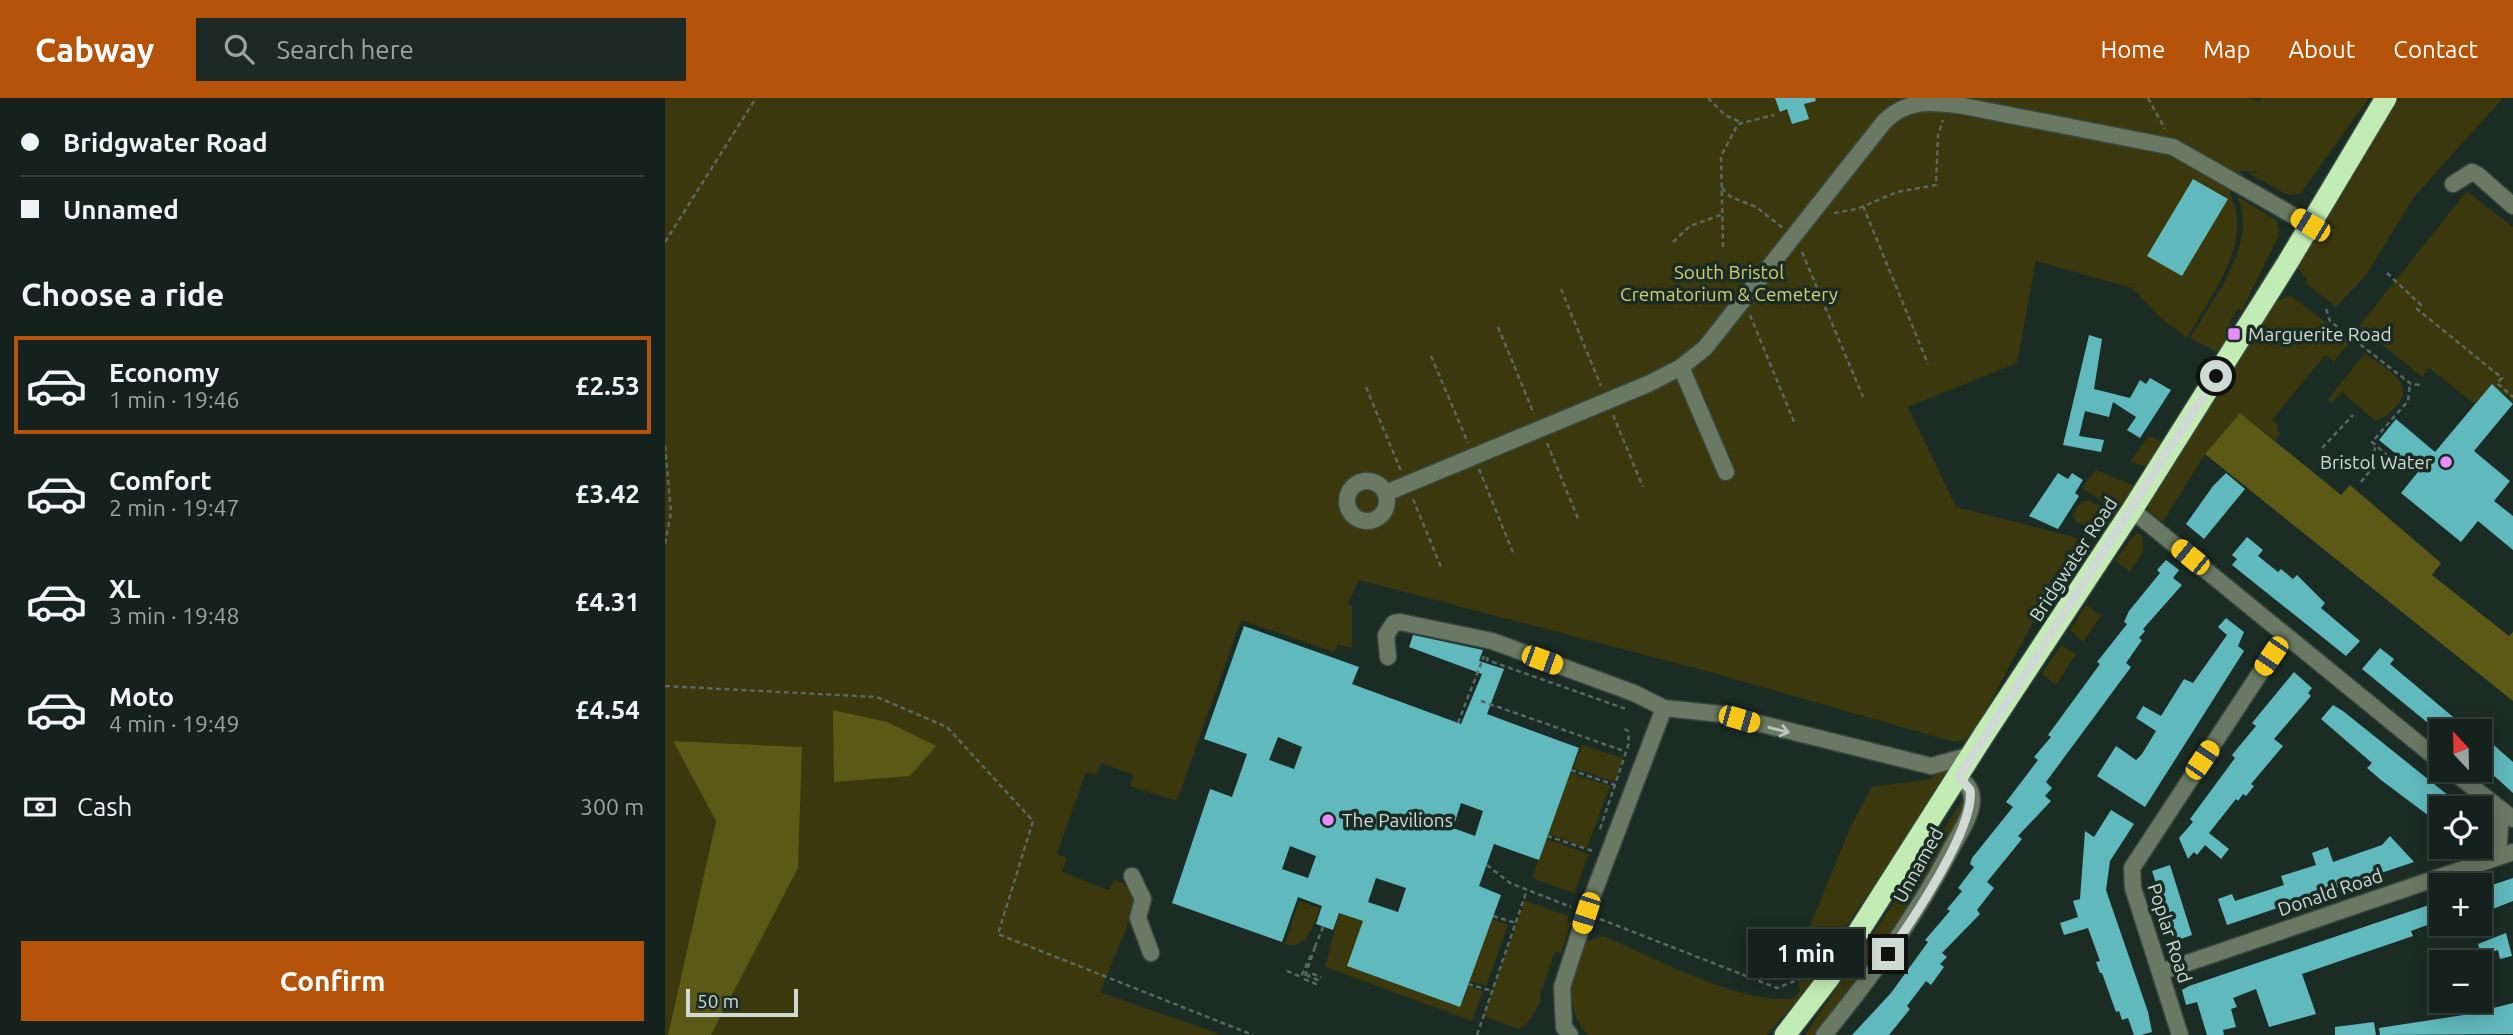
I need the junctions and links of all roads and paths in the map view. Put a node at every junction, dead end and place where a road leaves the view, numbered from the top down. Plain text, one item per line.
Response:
1 (756, 98) edge
2 (1708, 98) edge
3 (2148, 98) edge
4 (2386, 98) edge
5 (1948, 104) junction
6 (1774, 115) dead end
7 (1742, 123) junction
8 (2173, 147) junction
9 (2453, 184) dead end
10 (1723, 188) junction
11 (1863, 206) junction
12 (2513, 206) edge
13 (1817, 208) junction
14 (1723, 214) junction
15 (2310, 225) junction
16 (1794, 237) junction
17 (665, 242) edge
18 (1673, 242) dead end
19 (1723, 247) dead end
20 (2388, 273) dead end
21 (1743, 300) junction
22 (2326, 309) dead end
23 (1928, 364) dead end
24 (1681, 367) junction
25 (2410, 383) junction
26 (2420, 385) dead end
27 (1366, 387) dead end
28 (1863, 397) dead end
29 (2513, 397) edge
30 (2353, 415) dead end
31 (1795, 424) dead end
32 (2375, 445) junction
33 (665, 446) edge
34 (2322, 448) dead end
35 (2388, 456) dead end
36 (1726, 472) dead end
37 (2361, 482) dead end
38 (1407, 485) junction
39 (1387, 493) dead end
40 (2132, 510) junction
41 (665, 544) edge
42 (1441, 567) dead end
43 (2285, 635) junction
44 (1388, 657) dead end
45 (1487, 660) dead end
46 (1481, 664) dead end
47 (665, 686) edge
48 (1481, 701) dead end
49 (1664, 708) junction
50 (1626, 709) dead end
51 (1458, 723) dead end
52 (2429, 752) edge
53 (1972, 755) junction
54 (1644, 758) junction
55 (1571, 770) dead end
56 (1959, 777) junction
57 (2466, 782) edge
58 (1615, 785) dead end
59 (2507, 814) edge
60 (1548, 836) dead end
61 (1593, 851) dead end
62 (2513, 852) edge
63 (2490, 860) junction
64 (1487, 865) dead end
65 (1132, 876) dead end
66 (1527, 890) junction
67 (1586, 913) junction
68 (1493, 916) dead end
69 (1516, 923) junction
70 (1324, 927) dead end
71 (1315, 947) junction
72 (1151, 953) dead end
73 (1287, 971) dead end
74 (2161, 972) junction
75 (1321, 977) dead end
76 (1829, 978) junction
77 (1468, 984) dead end
78 (1492, 991) junction
79 (1254, 1035) edge
80 (1477, 1035) edge
81 (1570, 1035) edge
82 (1784, 1035) edge
83 (1824, 1035) edge
84 (2181, 1035) edge

1 - 17 path
2 - 7 path
3 - 8 path
4 - 15 highway, Bridgwater Road
5 - 8 street
5 - 11 path
5 - 13 street
6 - 7 path
7 - 10 path
8 - 15 street
9 - 12 street
10 - 14 path
10 - 16 path
11 - 13 path
11 - 23 path
13 - 16 street
14 - 18 path
14 - 19 path
15 - 40 highway, Bridgwater Road
16 - 21 street
16 - 28 path
20 - 29 path
21 - 24 street
21 - 31 path
22 - 25 path
24 - 36 street
24 - 38 street
25 - 26 path
25 - 32 path
27 - 38 path
30 - 34 path
32 - 35 path
32 - 37 path
33 - 41 path
38 - 39 street
38 - 42 path
40 - 43 street
40 - 53 highway, Bridgwater Road
43 - 52 street
43 - 74 street, Poplar Road
44 - 49 street
45 - 50 path
46 - 51 path
47 - 79 path
48 - 54 path
49 -> 53 street
49 - 54 street
53 - 56 highway, Bridgwater Road
54 - 67 street
55 - 58 path
56 - 76 highway, Bridgwater Road
56 - 83 street, Unnamed
57 - 59 street
59 - 63 street
60 - 61 path
62 - 63 street, Donald Road
63 - 74 street, Donald Road
64 - 66 path
65 - 72 street
66 - 67 path
66 - 69 path
67 - 76 path
67 - 81 street
68 - 69 path
69 - 78 path
70 - 71 path
71 - 73 path
71 - 75 path
74 - 84 street, Poplar Road
76 - 82 highway, Bridgwater Road
77 - 78 path
78 - 80 path

